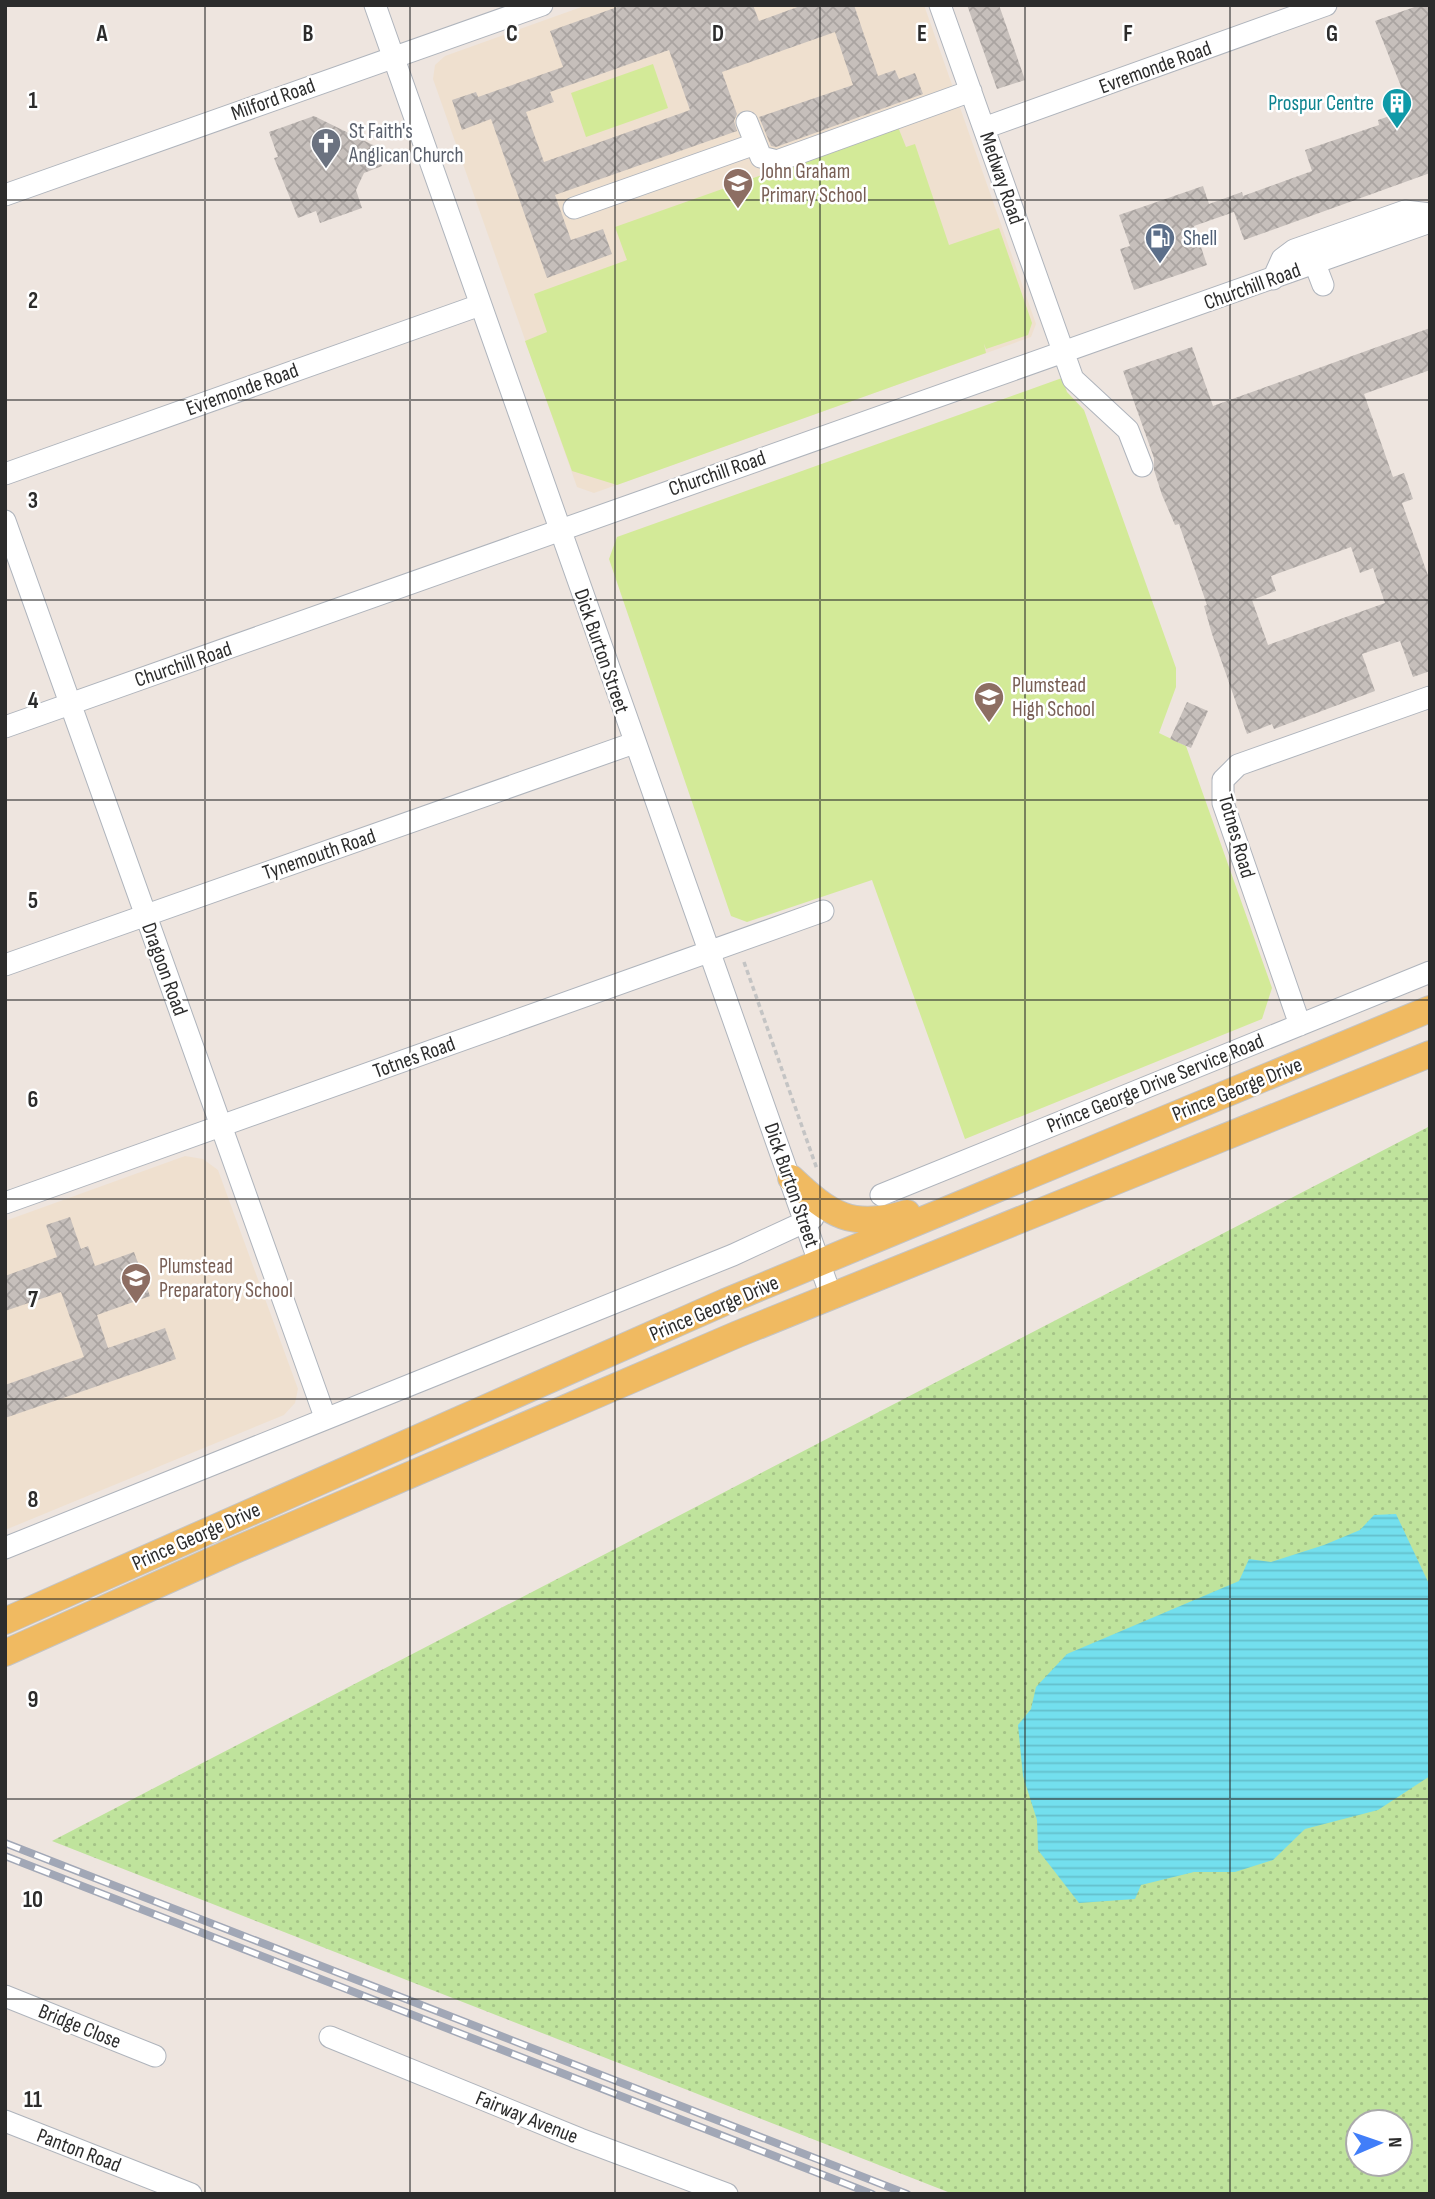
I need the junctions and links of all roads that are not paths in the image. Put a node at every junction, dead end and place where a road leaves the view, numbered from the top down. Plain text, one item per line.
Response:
1 (375, 5) edge
2 (542, 5) edge
3 (940, 5) edge
4 (1325, 5) edge
5 (393, 57) junction
6 (971, 92) junction
7 (747, 122) dead end
8 (984, 128) junction
9 (755, 144) junction
10 (5, 195) edge
11 (574, 208) dead end
12 (1430, 214) edge
13 (1430, 222) edge
14 (1315, 264) junction
15 (1273, 279) junction
16 (1323, 285) dead end
17 (480, 305) junction
18 (1063, 352) junction
19 (1142, 466) dead end
20 (5, 474) edge
21 (5, 521) edge
22 (561, 529) junction
23 (1430, 697) edge
24 (70, 704) junction
25 (5, 727) edge
26 (634, 743) junction
27 (823, 911) dead end
28 (146, 915) junction
29 (708, 953) junction
30 (5, 965) edge
31 (1430, 972) edge
32 (1430, 1009) edge
33 (1300, 1025) junction
34 (1430, 1054) edge
35 (221, 1126) junction
36 (1045, 1168) junction
37 (791, 1178) junction
38 (881, 1195) dead end
39 (5, 1203) edge
40 (827, 1210) junction
41 (803, 1223) junction
42 (819, 1263) junction
43 (831, 1296) junction
44 (325, 1417) junction
45 (5, 1548) edge
46 (5, 1621) edge
47 (5, 1653) edge
48 (5, 1996) edge
49 (330, 2036) dead end
50 (155, 2056) dead end
51 (5, 2121) edge
52 (191, 2194) edge
53 (726, 2194) edge

1 - 5 street, Dick Burton Street
2 - 5 street, Milford Road
3 - 6 street, Medway Road
4 - 8 street, Evremonde Road
5 - 10 street, Milford Road
5 - 17 street, Dick Burton Street
6 - 8 street, Medway Road
6 - 9 street
7 - 9 street
8 - 18 street, Medway Road
9 - 11 street
12 - 15 street
13 - 14 street, Churchill Road
14 - 15 street, Churchill Road
14 - 16 street
15 - 18 street, Churchill Road
17 - 20 street, Evremonde Road
17 - 22 street, Dick Burton Street
18 - 19 street, Medway Road
18 - 22 street, Churchill Road
21 - 24 street, Dragoon Road
22 - 24 street, Churchill Road
22 - 26 street, Dick Burton Street
23 - 33 street, Totnes Road
24 - 25 street, Churchill Road
24 - 28 street, Dragoon Road
26 - 28 street, Tynemouth Road
26 - 29 street, Dick Burton Street
27 - 29 street, Totnes Road
28 - 30 street, Tynemouth Road
28 - 35 street, Dragoon Road
29 - 35 street, Totnes Road
29 - 37 street, Dick Burton Street
31 - 33 street, Prince George Drive Service Road
32 - 36 main road, Prince George Drive
33 - 38 street, Prince George Drive Service Road
34 - 43 main road, Prince George Drive
35 - 39 street, Totnes Road
35 - 44 street, Dragoon Road
36 - 40 main road
36 - 42 main road, Prince George Drive
37 - 40 main road
37 - 41 street, Dick Burton Street
40 - 41 street
41 - 42 street, Dick Burton Street
41 - 44 street, Prince George Drive
42 - 43 street, Dick Burton Street
42 - 46 main road, Prince George Drive
43 - 47 main road, Prince George Drive
44 - 45 street, Prince George Drive
48 - 50 street, Bridge Close
49 - 53 street, Fairway Avenue
51 - 52 street, Panton Road

